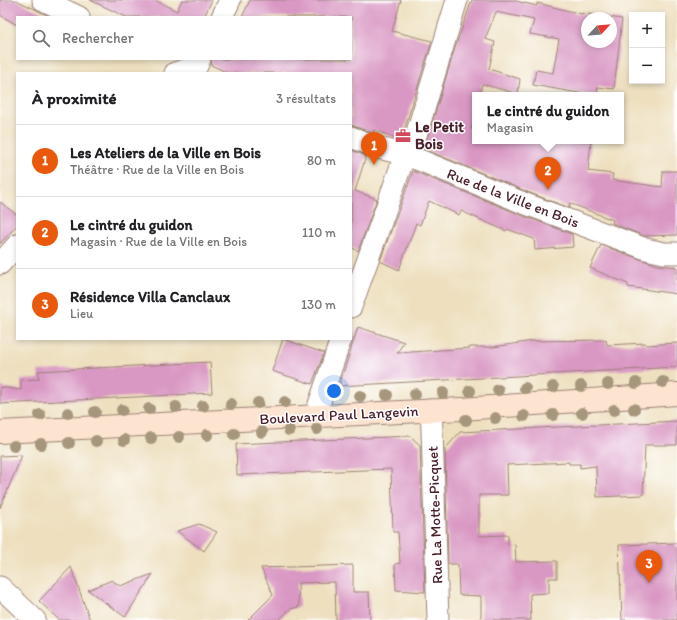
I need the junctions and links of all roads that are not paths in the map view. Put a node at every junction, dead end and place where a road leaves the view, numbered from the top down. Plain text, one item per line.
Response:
1 (43, 0) edge
2 (230, 0) edge
3 (457, 0) edge
4 (77, 16) edge
5 (222, 16) edge
6 (169, 60) edge
7 (189, 69) edge
8 (352, 137) edge
9 (406, 156) junction
10 (16, 246) edge
11 (677, 253) edge
12 (0, 264) edge
13 (352, 304) edge
14 (340, 340) edge
15 (677, 394) edge
16 (430, 410) junction
17 (315, 416) junction
18 (0, 432) edge
19 (0, 587) edge
20 (35, 620) edge
21 (438, 620) edge

1 - 4 street
2 - 5 street
3 - 9 street
6 - 7 street
8 - 9 street, Rue de la Ville en Bois
9 - 11 street, Rue de la Ville en Bois
9 - 13 street
10 - 12 street
14 - 17 street
15 - 16 street, Boulevard Paul Langevin
16 - 17 street, Boulevard Paul Langevin
16 - 21 street, Rue La Motte-Picquet
17 - 18 street, Boulevard Paul Langevin
19 - 20 street

